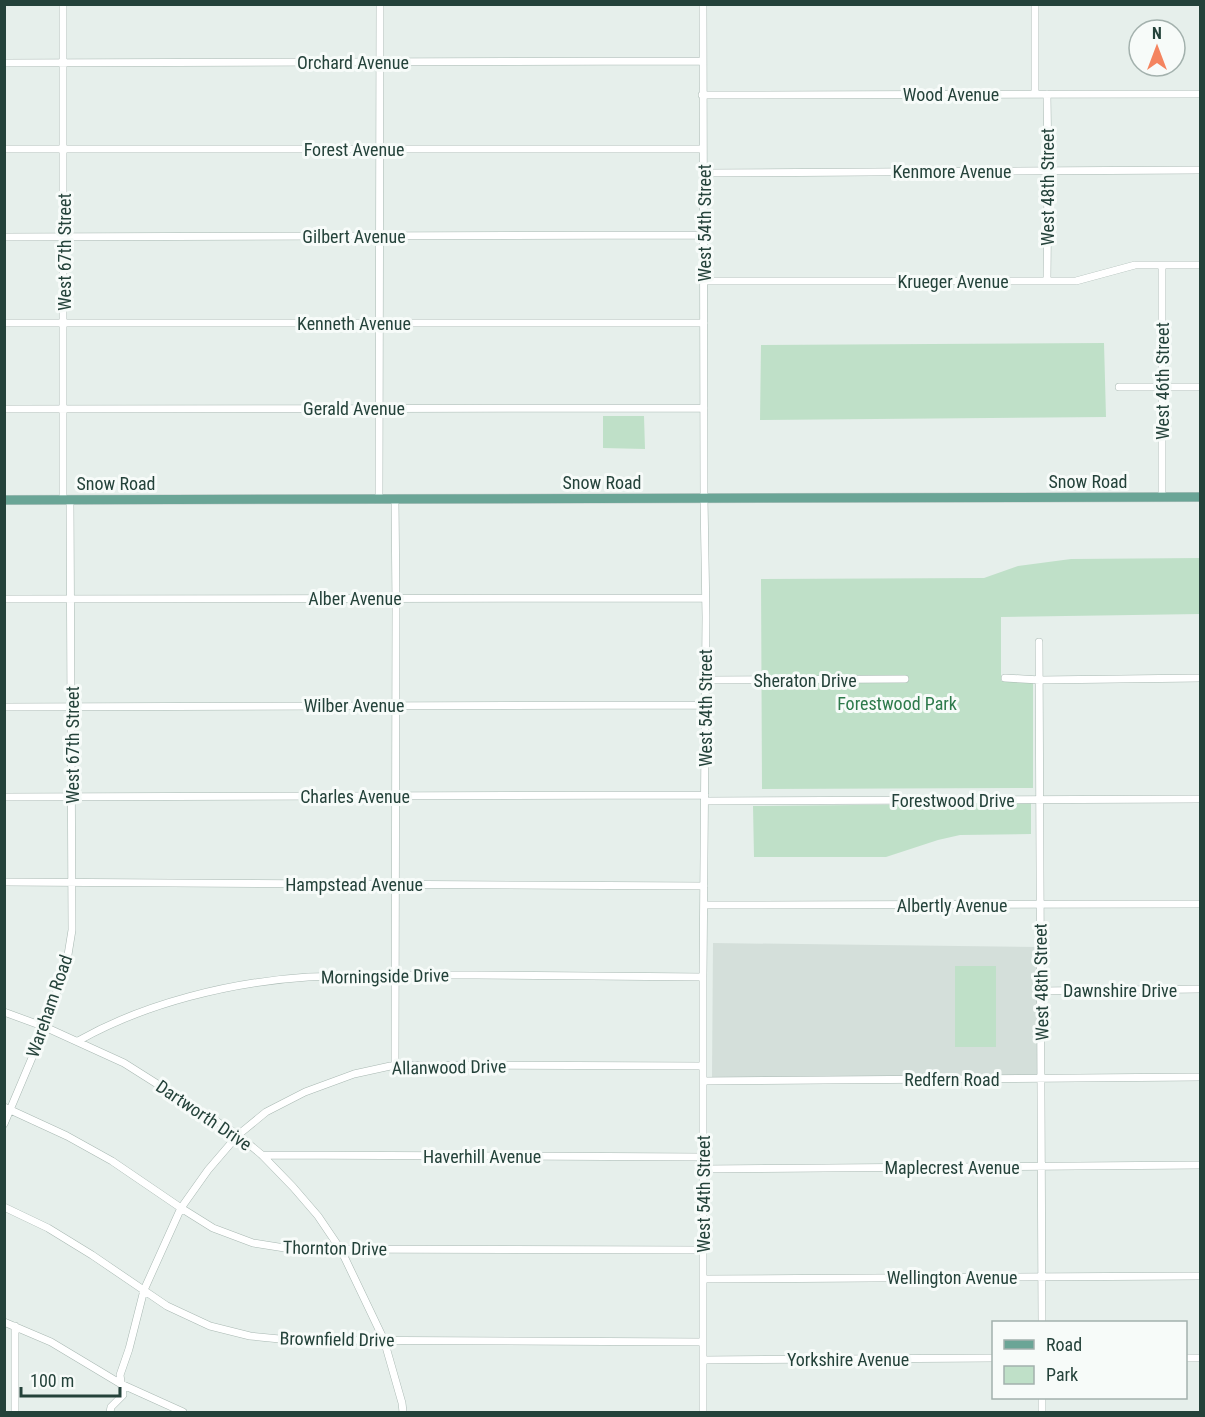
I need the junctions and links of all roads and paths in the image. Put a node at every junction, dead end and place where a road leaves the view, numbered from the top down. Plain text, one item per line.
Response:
1 (63, 4) edge
2 (380, 4) edge
3 (703, 4) edge
4 (1035, 4) edge
5 (702, 61) junction
6 (63, 62) junction
7 (380, 62) junction
8 (4, 63) edge
9 (1035, 94) junction
10 (1047, 94) junction
11 (1200, 94) edge
12 (702, 95) junction
13 (4, 149) edge
14 (64, 149) junction
15 (380, 149) junction
16 (704, 149) junction
17 (1200, 170) edge
18 (1048, 171) junction
19 (704, 173) junction
20 (704, 235) junction
21 (380, 236) junction
22 (4, 237) edge
23 (63, 237) junction
24 (1162, 265) junction
25 (1200, 265) edge
26 (704, 281) junction
27 (1047, 281) junction
28 (4, 323) edge
29 (64, 323) junction
30 (380, 323) junction
31 (704, 323) junction
32 (1119, 387) dead end
33 (1162, 387) junction
34 (1200, 387) edge
35 (64, 408) junction
36 (379, 408) junction
37 (704, 408) junction
38 (4, 409) edge
39 (1162, 497) junction
40 (1200, 497) edge
41 (704, 498) junction
42 (380, 499) junction
43 (395, 499) junction
44 (4, 500) edge
45 (67, 500) junction
46 (396, 598) junction
47 (705, 598) junction
48 (4, 599) edge
49 (70, 599) junction
50 (1039, 642) dead end
51 (1005, 678) dead end
52 (1200, 678) edge
53 (905, 679) dead end
54 (705, 680) junction
55 (1040, 680) junction
56 (396, 705) junction
57 (704, 705) junction
58 (4, 706) edge
59 (72, 706) junction
60 (396, 795) junction
61 (4, 797) edge
62 (72, 797) junction
63 (705, 798) junction
64 (1040, 799) junction
65 (1200, 799) edge
66 (4, 882) edge
67 (72, 882) junction
68 (395, 885) junction
69 (704, 886) junction
70 (1200, 904) edge
71 (704, 905) junction
72 (1040, 905) junction
73 (395, 975) junction
74 (703, 977) junction
75 (1200, 990) edge
76 (1040, 991) junction
77 (4, 1012) edge
78 (45, 1027) junction
79 (78, 1041) junction
80 (395, 1065) junction
81 (702, 1066) junction
82 (1200, 1077) edge
83 (1042, 1078) junction
84 (703, 1081) junction
85 (8, 1108) edge
86 (4, 1124) edge
87 (238, 1135) junction
88 (262, 1155) junction
89 (703, 1157) junction
90 (1200, 1165) edge
91 (1042, 1166) junction
92 (703, 1168) junction
93 (4, 1207) edge
94 (182, 1208) junction
95 (341, 1250) junction
96 (702, 1250) junction
97 (1200, 1276) edge
98 (1042, 1277) junction
99 (703, 1279) junction
100 (144, 1290) junction
101 (1042, 1321) edge
102 (4, 1322) edge
103 (15, 1326) junction
104 (384, 1340) junction
105 (703, 1342) junction
106 (992, 1358) edge
107 (703, 1360) junction
108 (121, 1384) junction
109 (109, 1411) edge
110 (15, 1413) edge
111 (183, 1413) edge
112 (403, 1413) edge
113 (703, 1413) edge

1 - 6 street, West 67th Street
2 - 7 street
3 - 5 street, West 54th Street
4 - 9 street
5 - 7 street, Orchard Avenue
5 - 12 street, West 54th Street
6 - 7 street, Orchard Avenue
6 - 8 street, Orchard Avenue
6 - 14 street, West 67th Street
7 - 15 street
9 - 10 street, Wood Avenue
9 - 12 street, Wood Avenue
10 - 11 street, Wood Avenue
10 - 18 street, West 48th Street
12 - 16 street, West 54th Street
13 - 14 street, Forest Avenue
14 - 15 street, Forest Avenue
14 - 23 street, West 67th Street
15 - 16 street, Forest Avenue
15 - 21 street
16 - 19 street, West 54th Street
17 - 18 street, Kenmore Avenue
18 - 19 street, Kenmore Avenue
18 - 27 street, West 48th Street
19 - 20 street, West 54th Street
20 - 21 street, Gilbert Avenue
20 - 26 street, West 54th Street
21 - 23 street, Gilbert Avenue
21 - 30 street
22 - 23 street, Gilbert Avenue
23 - 29 street, West 67th Street
24 - 25 street, Krueger Avenue
24 - 27 street, Krueger Avenue
24 - 33 street, West 46th Street
26 - 27 street, Krueger Avenue
26 - 31 street, West 54th Street
28 - 29 street, Kenneth Avenue
29 - 30 street, Kenneth Avenue
29 - 35 street, West 67th Street
30 - 31 street, Kenneth Avenue
30 - 36 street
31 - 37 street, West 54th Street
32 - 33 street
33 - 34 street
33 - 39 street, West 46th Street
35 - 36 street, Gerald Avenue
35 - 38 street, Gerald Avenue
35 - 45 street, West 67th Street
36 - 37 street, Gerald Avenue
36 - 42 street
37 - 41 street, West 54th Street
39 - 40 main road, Snow Road
39 - 41 main road, Snow Road
41 - 43 main road, Snow Road
41 - 47 street, West 54th Street
42 - 43 main road, Snow Road
42 - 45 main road, Snow Road
43 - 46 street
44 - 45 main road, Snow Road
45 - 49 street, West 67th Street
46 - 47 street, Alber Avenue
46 - 49 street, Alber Avenue
46 - 56 street
47 - 54 street, West 54th Street
48 - 49 street, Alber Avenue
49 - 59 street, West 67th Street
50 - 55 street, West 48th Street
51 - 55 street
52 - 55 street
53 - 54 street, Sheraton Drive
54 - 57 street, West 54th Street
55 - 64 street, West 48th Street
56 - 57 street, Wilber Avenue
56 - 59 street, Wilber Avenue
56 - 60 street
57 - 63 street, West 54th Street
58 - 59 street, Wilber Avenue
59 - 62 street, West 67th Street
60 - 62 street, Charles Avenue
60 - 63 street, Charles Avenue
60 - 68 street
61 - 62 street, Charles Avenue
62 - 67 street, West 67th Street
63 - 64 street, Forestwood Drive
63 - 69 street, West 54th Street
64 - 65 street, Forestwood Drive
64 - 72 street, West 48th Street
66 - 67 street, Hampstead Avenue
67 - 68 street, Hampstead Avenue
67 - 78 street, Wareham Road
68 - 69 street, Hampstead Avenue
68 - 73 street
69 - 71 street, West 54th Street
70 - 72 street, Albertly Avenue
71 - 72 street, Albertly Avenue
71 - 74 street, West 54th Street
72 - 76 street, West 48th Street
73 - 74 street, Morningside Drive
73 - 79 street, Morningside Drive
73 - 80 street
74 - 81 street, West 54th Street
75 - 76 street, Dawnshire Drive
76 - 83 street, West 48th Street
77 - 78 street, Dartworth Drive
78 - 79 street, Dartworth Drive
78 - 85 street, Wareham Road
79 - 87 street, Dartworth Drive
80 - 81 street, Allanwood Drive
80 - 87 street, Allanwood Drive
81 - 84 street, West 54th Street
82 - 83 street, Redfern Road
83 - 84 street, Redfern Road
83 - 91 street, West 48th Street
84 - 89 street, West 54th Street
85 - 86 street, Wareham Road
85 - 94 street, Thornton Drive
87 - 88 street, Dartworth Drive
87 - 94 street, Allanwood Drive
88 - 89 street, Haverhill Avenue
88 - 95 street, Dartworth Drive
89 - 92 street, West 54th Street
90 - 91 street, Maplecrest Avenue
91 - 92 street, Maplecrest Avenue
91 - 98 street, West 48th Street
92 - 96 street, West 54th Street
93 - 100 street, Brownfield Drive
94 - 95 street, Thornton Drive
94 - 100 street, Allanwood Drive
95 - 96 street, Thornton Drive
95 - 104 street, Dartworth Drive
96 - 99 street, West 54th Street
97 - 98 street, Wellington Avenue
98 - 99 street, Wellington Avenue
98 - 101 street, West 48th Street
99 - 105 street, West 54th Street
100 - 104 street, Brownfield Drive
100 - 108 street, Allanwood Drive
102 - 103 street
103 - 108 street
103 - 110 street
104 - 105 street, Brownfield Drive
104 - 112 street, Dartworth Drive
105 - 107 street, West 54th Street
106 - 107 street, Yorkshire Avenue
107 - 113 street, West 54th Street
108 - 109 street, Allanwood Drive
108 - 111 street

